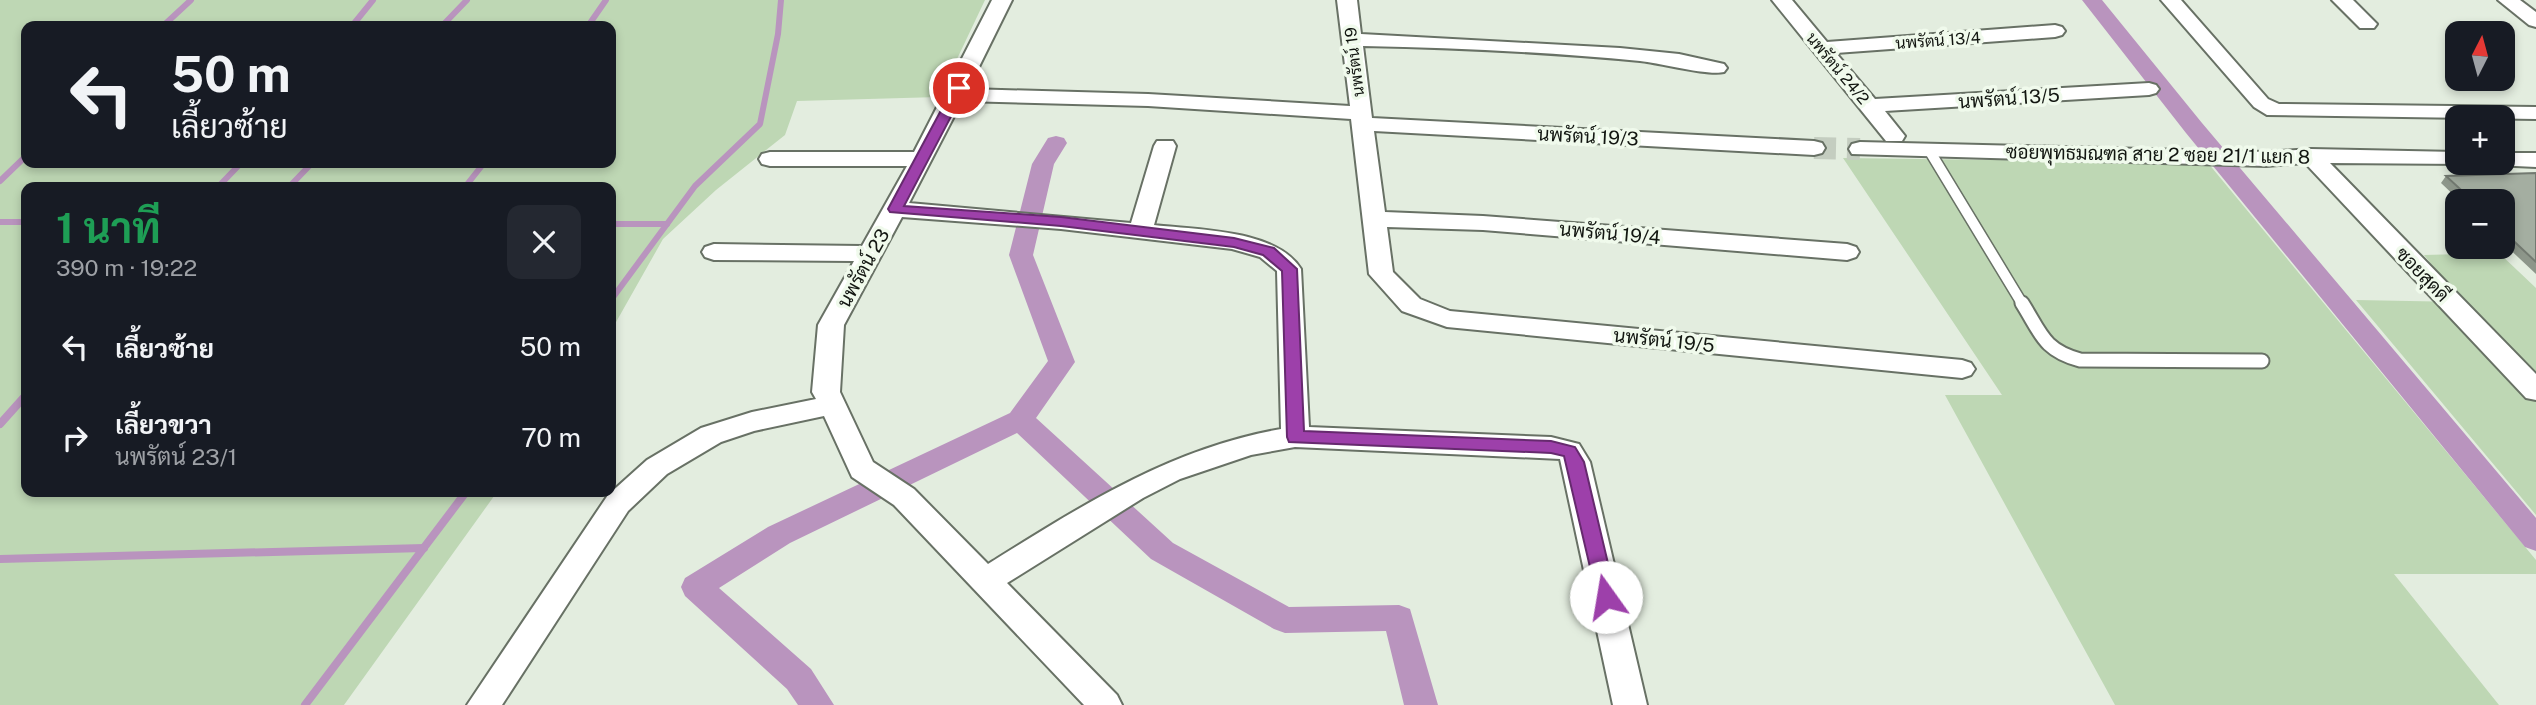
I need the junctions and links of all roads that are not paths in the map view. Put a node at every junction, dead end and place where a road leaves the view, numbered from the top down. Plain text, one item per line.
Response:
1 (1002, 0) edge
2 (1347, 0) edge
3 (1782, 0) edge
4 (2171, 0) edge
5 (2342, 0) edge
6 (2508, 0) edge
7 (2536, 21) edge
8 (2367, 24) dead end
9 (2055, 32) dead end
10 (1352, 40) junction
11 (1821, 48) junction
12 (1717, 68) dead end
13 (2149, 89) dead end
14 (955, 95) junction
15 (1869, 106) junction
16 (2536, 113) edge
17 (1361, 119) junction
18 (1895, 136) dead end
19 (1165, 146) dead end
20 (1814, 148) tunnel mouth
21 (1860, 149) tunnel mouth
22 (1930, 150) junction
23 (2311, 156) junction
24 (770, 159) dead end
25 (922, 159) junction
26 (2445, 159) edge
27 (2515, 160) edge
28 (2536, 160) edge
29 (895, 209) junction
30 (1373, 219) junction
31 (1141, 231) junction
32 (714, 252) dead end
33 (1847, 252) dead end
34 (871, 254) junction
35 (2262, 361) dead end
36 (1962, 369) dead end
37 (2536, 391) edge
38 (832, 405) junction
39 (1295, 437) junction
40 (1148, 480) joint
41 (1085, 519) joint
42 (985, 581) junction
43 (484, 705) edge
44 (1105, 705) edge
45 (1630, 705) edge

1 - 14 street, นพรัตน์ 23
2 - 10 street, นพรัตน์ 19
3 - 11 street, นพรัตน์ 24/2
4 - 16 street
5 - 8 street
6 - 7 street
9 - 11 street, นพรัตน์ 13/4
10 - 12 street
10 - 17 street, นพรัตน์ 19
11 - 15 street, นพรัตน์ 24/2
13 - 15 street, นพรัตน์ 13/5
14 - 17 street, นพรัตน์ 19/3
14 - 25 street, นพรัตน์ 23
15 - 18 street, นพรัตน์ 24/2
17 - 20 street, นพรัตน์ 19/3
17 - 30 street
19 - 31 street
21 - 22 street, ซอยพุทธมณฑล สาย 2 ซอย 21/1 แยก 8
22 - 23 street, ซอยพุทธมณฑล สาย 2 ซอย 21/1 แยก 8
22 - 35 lane
23 - 26 street, ซอยพุทธมณฑล สาย 2 ซอย 21/1 แยก 8
23 - 37 street, ซอยสุดดี
24 - 25 street
25 - 29 street, นพรัตน์ 23
27 - 28 street
29 - 31 street
29 - 34 street, นพรัตน์ 23
30 - 33 street, นพรัตน์ 19/4
30 - 36 street, นพรัตน์ 19/5
31 - 39 street
32 - 34 street
34 - 38 street, นพรัตน์ 23
38 - 42 street, นพรัตน์ 23
38 - 43 street
39 - 40 street
39 - 45 street
40 - 41 street
41 - 42 street
42 - 44 street

